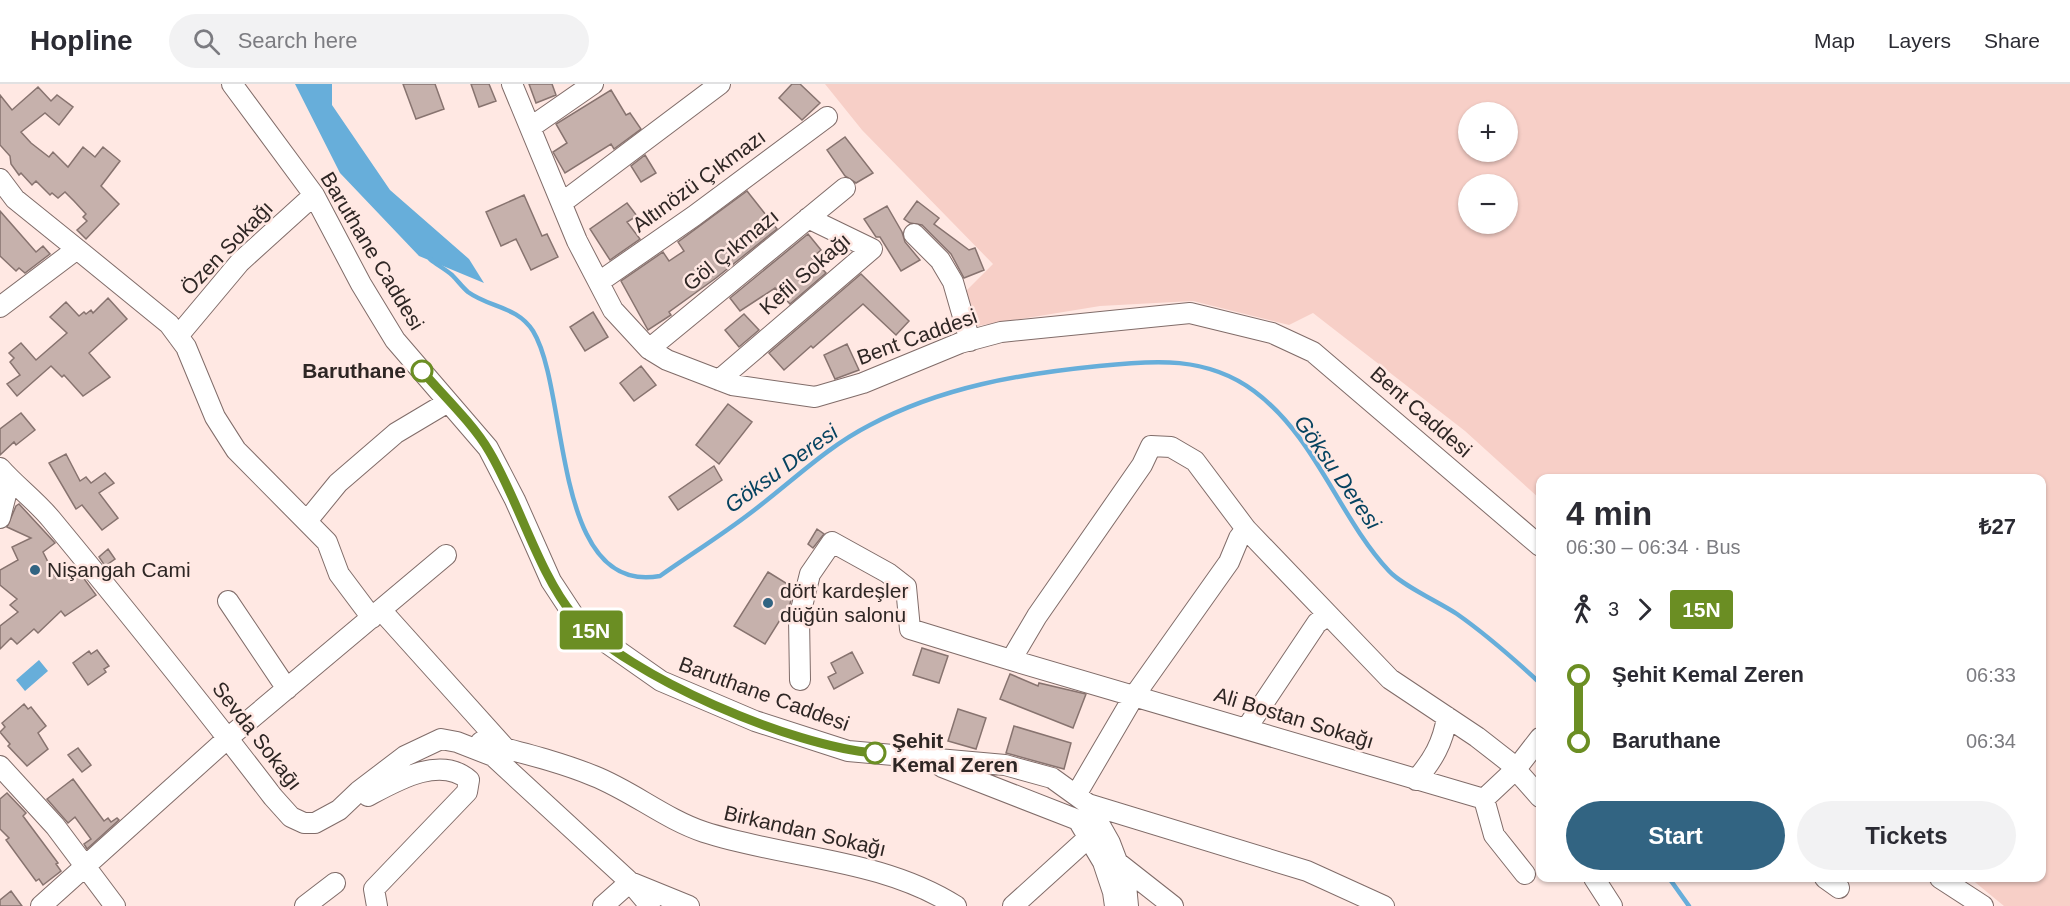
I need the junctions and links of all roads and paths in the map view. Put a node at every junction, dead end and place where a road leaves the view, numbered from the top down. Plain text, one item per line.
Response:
1 (232, 84) edge
2 (512, 84) edge
3 (593, 84) edge
4 (720, 84) edge
5 (826, 117) dead end
6 (531, 127) junction
7 (0, 179) edge
8 (845, 188) dead end
9 (314, 195) junction
10 (563, 202) junction
11 (808, 218) junction
12 (914, 234) dead end
13 (77, 249) junction
14 (599, 282) junction
15 (0, 308) edge
16 (178, 336) junction
17 (970, 341) junction
18 (649, 349) junction
19 (719, 380) junction
20 (448, 402) junction
21 (5, 473) edge
22 (0, 518) edge
23 (307, 520) junction
24 (1246, 529) junction
25 (1536, 543) edge
26 (446, 555) dead end
27 (228, 601) dead end
28 (376, 614) junction
29 (1327, 616) junction
30 (1011, 660) junction
31 (800, 680) dead end
32 (287, 689) junction
33 (1134, 696) junction
34 (1447, 717) junction
35 (1246, 729) junction
36 (228, 738) junction
37 (441, 739) junction
38 (1536, 743) edge
39 (506, 749) junction
40 (911, 756) junction
41 (0, 766) edge
42 (1516, 769) junction
43 (1416, 780) junction
44 (1536, 792) edge
45 (1484, 799) junction
46 (1082, 800) junction
47 (317, 822) junction
48 (1088, 838) junction
49 (1117, 862) junction
50 (86, 867) junction
51 (1525, 874) dead end
52 (630, 882) junction
53 (1597, 882) edge
54 (1946, 882) edge
55 (335, 883) dead end
56 (41, 906) edge
57 (115, 906) edge
58 (305, 906) edge
59 (376, 906) edge
60 (603, 906) edge
61 (650, 906) edge
62 (689, 906) edge
63 (956, 906) edge
64 (1013, 906) edge
65 (1115, 906) edge
66 (1128, 906) edge
67 (1173, 906) edge
68 (1384, 906) edge
69 (1612, 906) edge
70 (1983, 906) edge

1 - 9 street, Baruthane Caddesi
2 - 6 street, Bent Caddesi
3 - 6 street
4 - 10 street
5 - 14 street, Altınözü Çıkmazı
6 - 10 street, Bent Caddesi
7 - 13 street
8 - 11 street, Göl Çıkmazı
9 - 16 street, Özen Sokağı
9 - 20 street, Baruthane Caddesi
10 - 14 street, Bent Caddesi
11 - 18 street, Göl Çıkmazı
11 - 19 street, Kefil Sokağı
12 - 17 street
13 - 15 street
13 - 16 street
14 - 18 street, Bent Caddesi
16 - 23 street
17 - 19 street, Bent Caddesi
17 - 25 street, Bent Caddesi
18 - 19 street, Bent Caddesi
20 - 23 street
20 - 40 street, Baruthane Caddesi
21 - 22 street
21 - 36 street, Sevda Sokaḡı
23 - 28 street
24 - 29 street
24 - 30 street
24 - 33 street
26 - 28 street
27 - 32 street
28 - 32 street
28 - 39 street
29 - 34 street
29 - 35 street
30 - 31 street, Ali Bostan Sokağı
30 - 33 street, Ali Bostan Sokağı
32 - 36 street
33 - 35 street, Ali Bostan Sokağı
33 - 46 street
34 - 42 street
34 - 43 street
35 - 43 street, Ali Bostan Sokağı
36 - 47 street, Sevda Sokaḡı
36 - 50 street
37 - 39 street, Birkandan Sokağı
37 - 47 street
37 - 52 street
38 - 42 street
39 - 63 street, Birkandan Sokağı
40 - 46 street
40 - 48 street
41 - 50 street
42 - 44 street
42 - 45 street
43 - 45 street, Ali Bostan Sokağı
45 - 51 street
46 - 49 street
46 - 68 street
47 - 59 street
48 - 64 street
48 - 65 street
49 - 66 street
49 - 67 street
50 - 56 street
50 - 57 street
52 - 60 street
52 - 61 street
52 - 62 street
53 - 69 street
54 - 70 street
55 - 58 street

